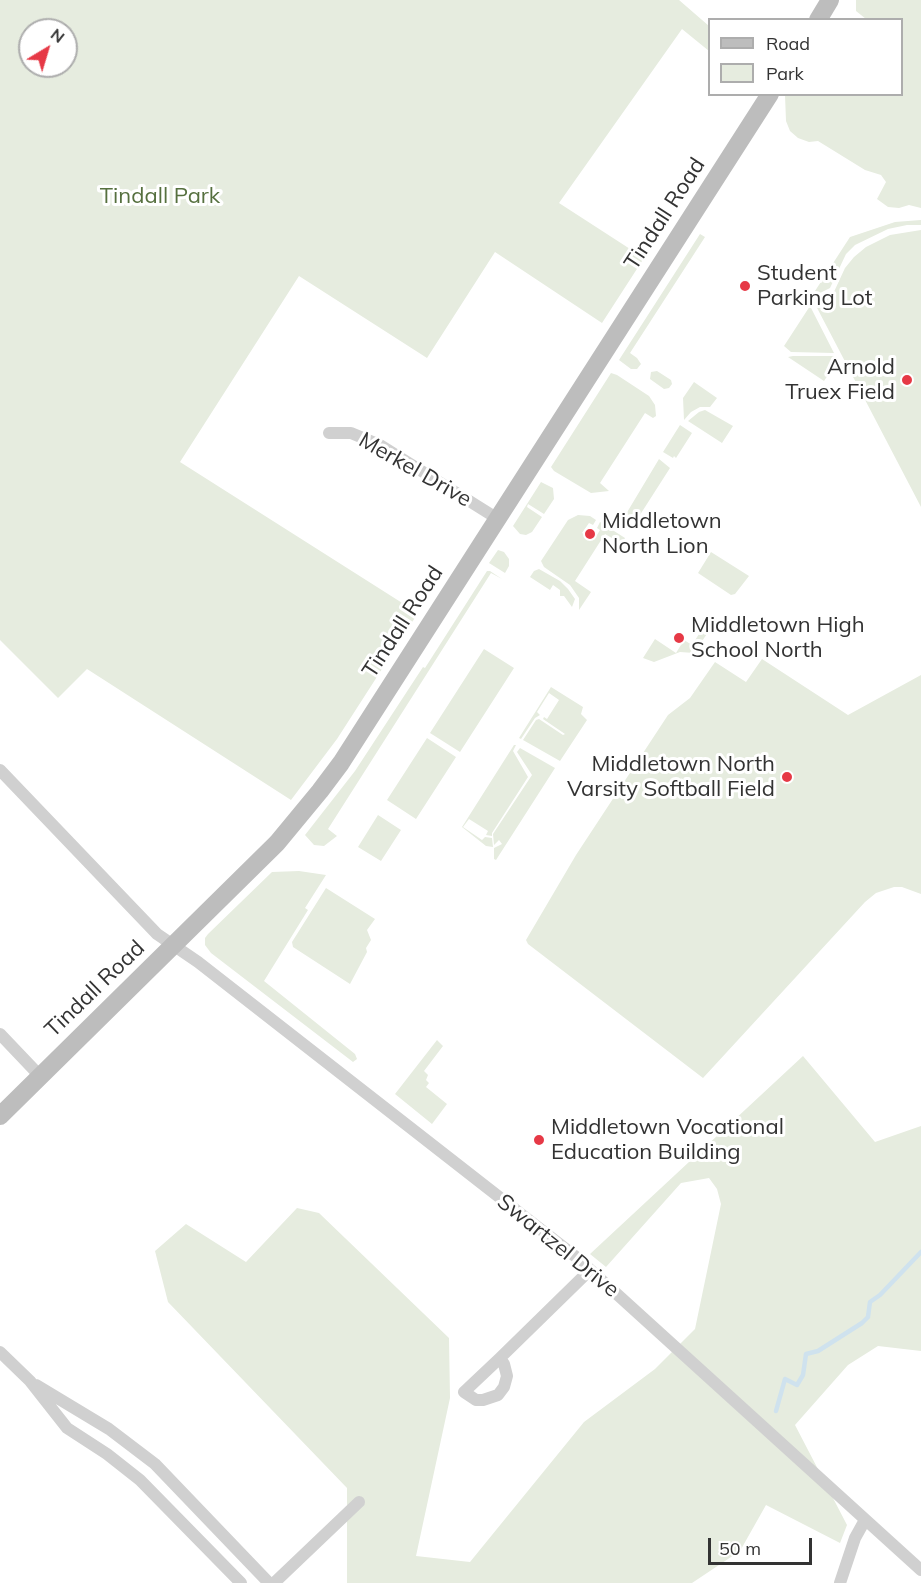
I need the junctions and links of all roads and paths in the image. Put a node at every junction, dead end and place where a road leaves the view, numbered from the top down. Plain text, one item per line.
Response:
1 (830, 0) edge
2 (819, 18) edge
3 (769, 96) edge
4 (329, 433) dead end
5 (498, 519) junction
6 (0, 770) edge
7 (174, 945) junction
8 (0, 1034) edge
9 (40, 1076) junction
10 (0, 1116) edge
11 (590, 1270) junction
12 (0, 1352) edge
13 (500, 1358) dead end
14 (30, 1381) junction
15 (133, 1446) junction
16 (120, 1464) junction
17 (358, 1502) dead end
18 (194, 1504) junction
19 (180, 1519) junction
20 (865, 1520) junction
21 (921, 1570) edge
22 (242, 1583) edge
23 (269, 1583) edge
24 (274, 1583) edge
25 (840, 1583) edge

1 - 2 street
3 - 5 street, Tindall Road
4 - 5 street, Merkel Drive
5 - 7 street, Tindall Road
6 - 7 street, Swartzel Drive
7 - 9 street, Tindall Road
7 - 11 street, Swartzel Drive
8 - 9 street
9 - 10 street, Tindall Road
11 - 13 street
11 - 20 street, Swartzel Drive
12 - 14 street
14 - 15 street
14 - 16 street
15 - 16 street
15 - 18 street
16 - 19 street
17 - 24 street
18 - 19 street
18 - 23 street
19 - 22 street
20 - 21 street, Swartzel Drive
20 - 25 street

